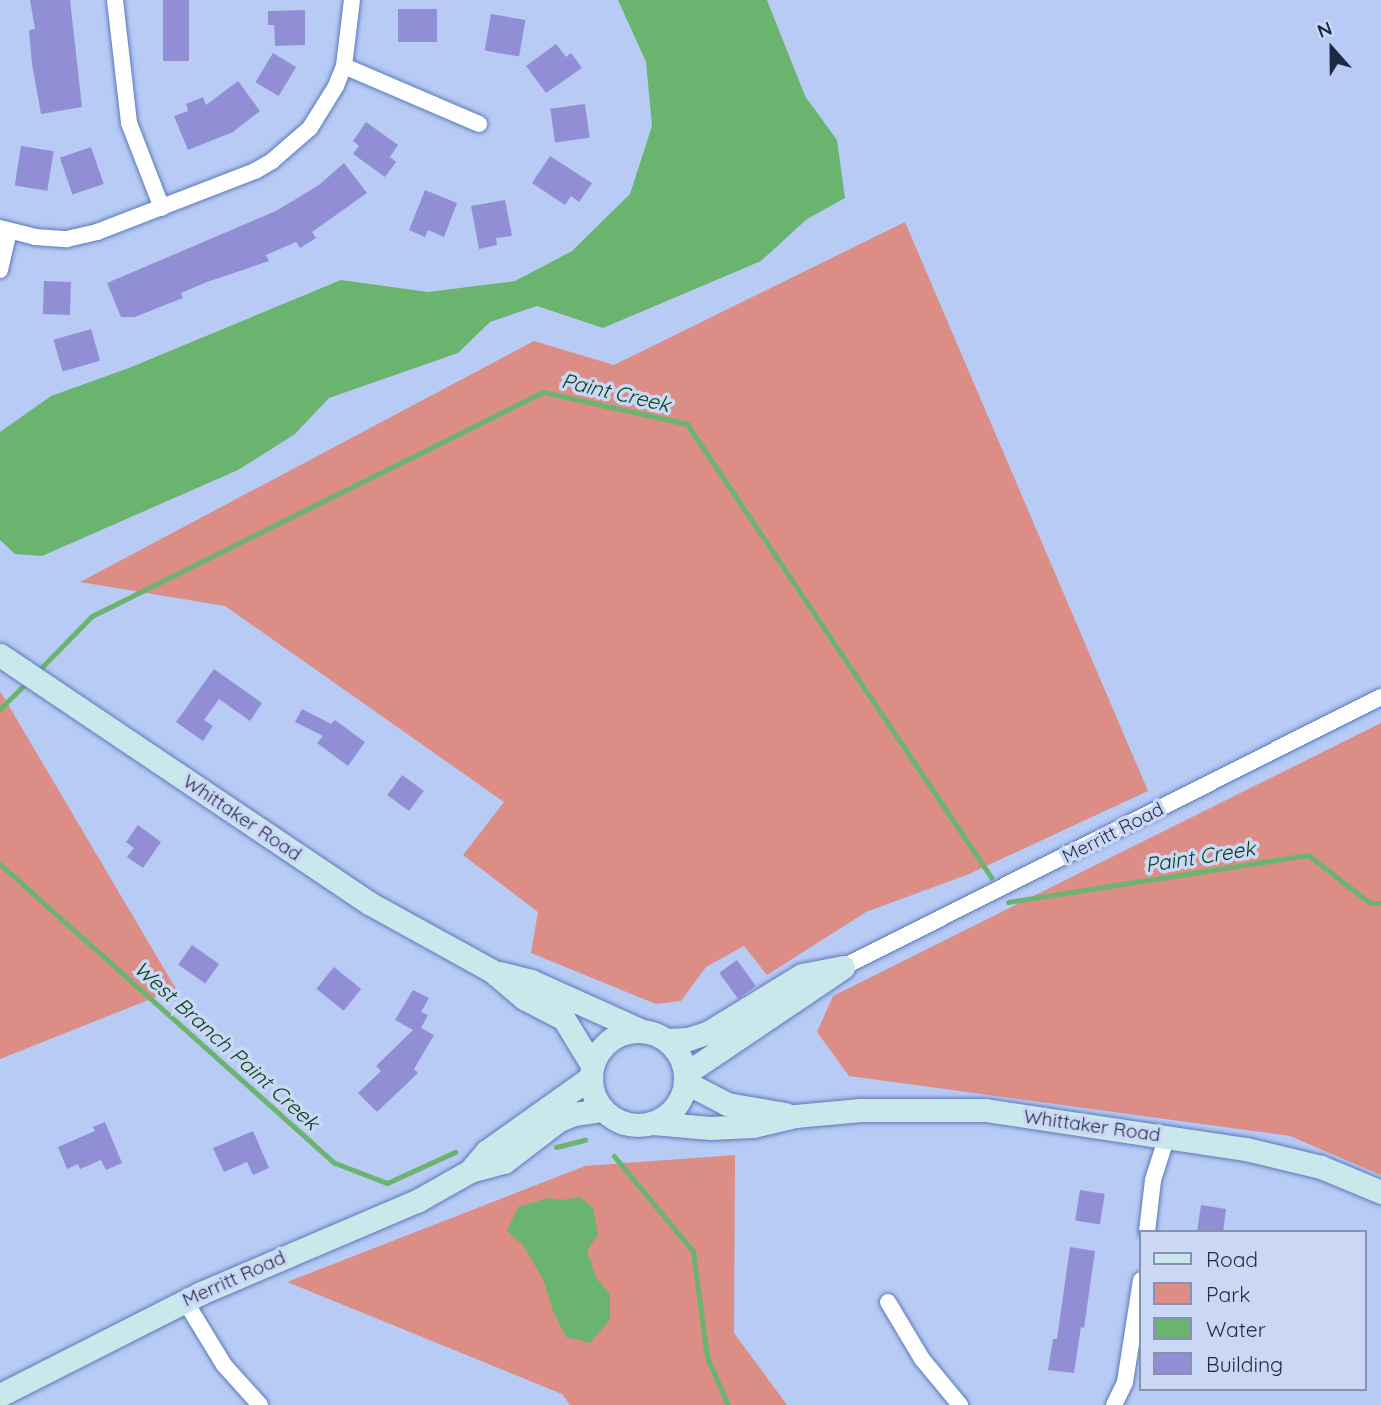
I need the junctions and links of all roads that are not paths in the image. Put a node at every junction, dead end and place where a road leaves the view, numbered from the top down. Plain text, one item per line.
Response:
1 (115, 0) edge
2 (352, 0) edge
3 (344, 66) junction
4 (479, 124) dead end
5 (162, 208) junction
6 (4, 229) edge
7 (0, 270) edge
8 (4, 657) edge
9 (1381, 697) edge
10 (843, 967) junction
11 (492, 971) junction
12 (642, 1031) junction
13 (667, 1040) junction
14 (592, 1071) junction
15 (685, 1078) junction
16 (603, 1110) junction
17 (795, 1116) junction
18 (653, 1122) junction
19 (1167, 1136) junction
20 (470, 1171) junction
21 (1381, 1192) edge
22 (1147, 1230) edge
23 (1140, 1286) edge
24 (185, 1301) junction
25 (888, 1302) dead end
26 (0, 1395) edge
27 (1117, 1404) edge
28 (260, 1405) edge
29 (960, 1405) edge

1 - 5 street
2 - 3 street
3 - 4 street
3 - 5 street
5 - 6 street
6 - 7 street
8 - 11 main road, Whittaker Road
9 - 10 street, Merritt Road
10 - 13 main road, Merritt Road
10 - 15 main road, Merritt Road
11 - 12 main road, Whittaker Road
11 - 14 main road, Whittaker Road
12 - 13 main road
12 - 14 main road
13 - 15 main road
14 - 16 main road
14 - 20 main road, Merritt Road
15 - 17 main road, Whittaker Road
15 - 18 main road
16 - 18 main road
16 - 20 main road, Merritt Road
17 - 18 main road, Whittaker Road
17 - 19 main road, Whittaker Road
19 - 21 main road, Whittaker Road
19 - 22 street
20 - 24 main road, Merritt Road
23 - 27 street
24 - 26 main road, Merritt Road
24 - 28 street
25 - 29 street

